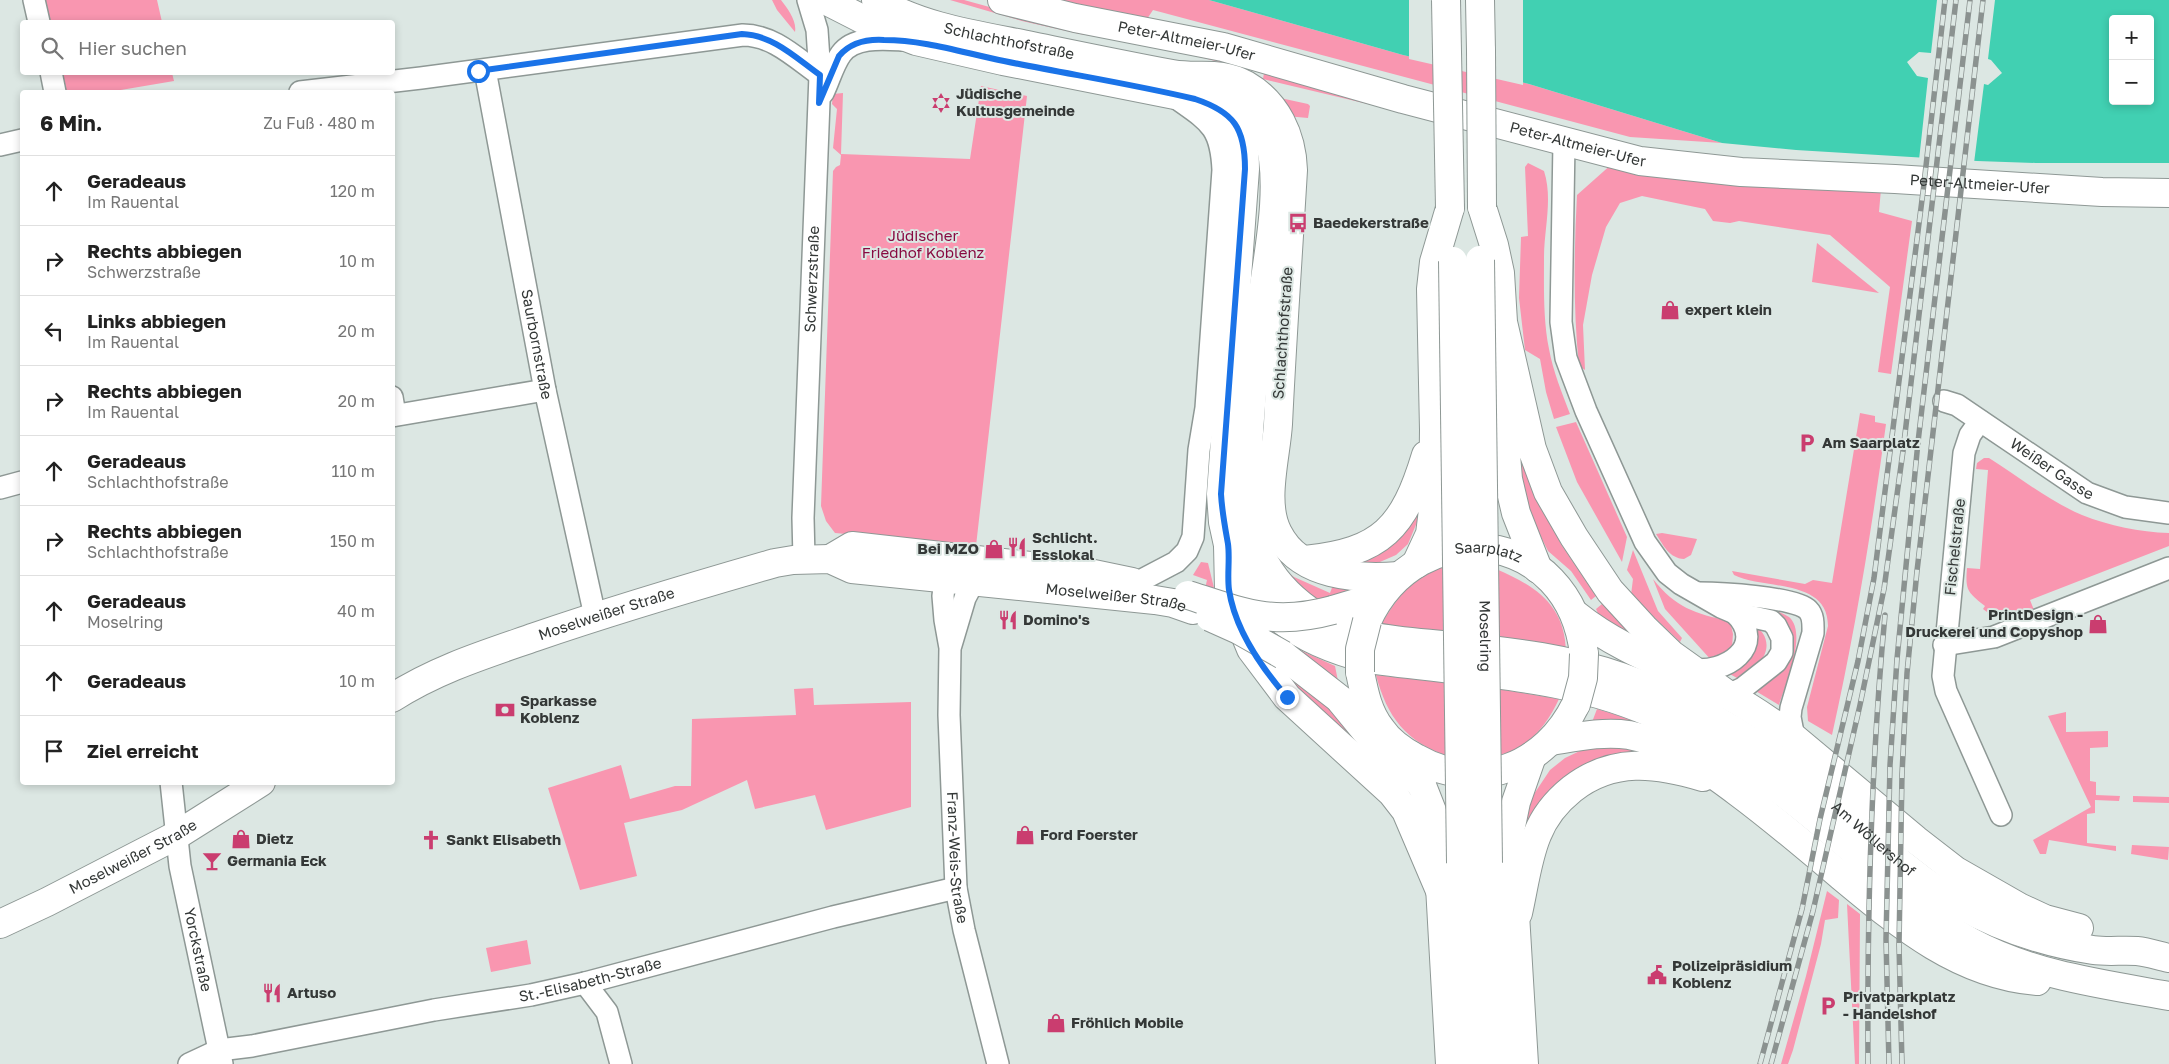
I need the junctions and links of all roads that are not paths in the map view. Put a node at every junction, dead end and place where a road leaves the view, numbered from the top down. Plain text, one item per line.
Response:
1 (34, 0) edge
2 (808, 0) edge
3 (825, 0) edge
4 (876, 0) edge
5 (1002, 0) edge
6 (1446, 0) edge
7 (1480, 0) edge
8 (39, 20) edge
9 (916, 41) junction
10 (485, 70) junction
11 (52, 75) edge
12 (820, 75) junction
13 (1172, 83) junction
14 (352, 89) edge
15 (55, 90) edge
16 (335, 90) edge
17 (819, 103) junction
18 (20, 140) edge
19 (1564, 142) junction
20 (0, 145) edge
21 (2169, 193) edge
22 (1482, 207) junction
23 (1450, 208) junction
24 (1503, 322) junction
25 (545, 390) junction
26 (1944, 401) dead end
27 (395, 409) edge
28 (1980, 421) junction
29 (1434, 430) junction
30 (2169, 513) edge
31 (1228, 545) junction
32 (817, 559) junction
33 (1305, 560) junction
34 (2169, 568) edge
35 (1538, 569) junction
36 (970, 570) junction
37 (1408, 570) junction
38 (944, 579) junction
39 (1136, 583) junction
40 (1695, 592) junction
41 (1380, 596) junction
42 (1190, 603) junction
43 (1735, 614) junction
44 (595, 616) junction
45 (1576, 616) junction
46 (1944, 645) junction
47 (950, 648) junction
48 (1273, 661) junction
49 (1590, 662) junction
50 (1691, 669) junction
51 (1728, 695) junction
52 (395, 696) edge
53 (1341, 701) junction
54 (1631, 704) joint
55 (1374, 718) junction
56 (1794, 738) junction
57 (1542, 749) junction
58 (1410, 755) junction
59 (170, 785) edge
60 (256, 785) edge
61 (1422, 785) junction
62 (1728, 785) junction
63 (2001, 815) dead end
64 (177, 835) junction
65 (956, 888) junction
66 (1441, 893) junction
67 (1926, 913) junction
68 (0, 924) edge
69 (1516, 924) junction
70 (2048, 929) junction
71 (2169, 958) edge
72 (2084, 981) junction
73 (585, 983) junction
74 (2169, 996) edge
75 (220, 1057) edge
76 (189, 1064) edge
77 (621, 1064) edge
78 (998, 1064) edge
79 (1450, 1064) edge
80 (1473, 1064) edge
81 (1500, 1064) edge
82 (1524, 1064) edge

1 - 8 street
2 - 12 street, Schwerzstraße
3 - 9 main road, Schlachthofstraße
4 - 13 main road, Schlachthofstraße
5 - 19 main road, Peter-Altmeier-Ufer
6 - 23 main road, Moselring, bridge
7 - 22 main road, bridge
9 - 13 main road, Schlachthofstraße
9 - 17 street
10 - 12 street
10 - 14 street
10 - 25 street, Saurbornstraße
11 - 15 street
12 - 17 street, Schwerzstraße
13 - 31 main road, Schlachthofstraße
13 - 33 main road, Schlachthofstraße
13 - 39 street
13 - 49 main road, Schlachthofstraße
14 - 16 street
17 - 32 street, Schwerzstraße
18 - 20 street
19 - 21 main road, Peter-Altmeier-Ufer
19 - 40 street
22 - 24 main road
22 - 81 main road, Moselring, bridge
23 - 29 main road
23 - 80 main road, Moselring, bridge
24 - 35 main road
24 - 50 main road
25 - 27 street
25 - 44 street, Saurbornstraße
26 - 28 street, Weißer Gasse
28 - 30 street, Weißer Gasse
28 - 46 street, Fischelstraße
29 - 33 main road
29 - 37 main road
31 - 48 main road
31 - 54 main road, Schlachthofstraße
32 - 36 main road, Moselweißer Straße
32 - 38 main road, Moselweißer Straße
32 - 44 main road, Moselweißer Straße
33 - 37 main road, Schlachthofstraße
34 - 46 street
35 - 37 main road, Saarplatz
35 - 45 main road, Saarplatz
36 - 38 main road, Moselweißer Straße
36 - 39 main road, Moselweißer Straße
36 - 42 main road, Moselweißer Straße
36 - 47 street, Franz-Weis-Straße
37 - 41 main road, Saarplatz
38 - 47 street, Franz-Weis-Straße
39 - 42 main road, Moselweißer Straße
40 - 43 street
40 - 56 street
41 - 42 main road, Moselweißer Straße, bridge
41 - 55 main road, Saarplatz, bridge
42 - 48 main road, Moselweißer Straße, bridge
43 - 50 street
43 - 51 street
44 - 52 main road, Moselweißer Straße
45 - 49 main road, Saarplatz
45 - 51 main road
46 - 63 street, Fischelstraße
47 - 65 street, Franz-Weis-Straße
48 - 53 main road, Moselweißer Straße
48 - 66 main road
49 - 57 main road, Saarplatz, bridge
49 - 70 main road, Am Wöllershof
50 - 51 main road
51 - 56 main road
53 - 55 main road, Moselweißer Straße
53 - 61 main road
54 - 67 main road, Am Wöllershof
55 - 58 main road, Saarplatz
56 - 70 main road
57 - 58 main road, Saarplatz
57 - 62 main road
57 - 69 main road
58 - 61 main road
59 - 64 street, Yorckstraße
60 - 64 main road, Moselweißer Straße
61 - 66 main road
62 - 69 main road
62 - 72 main road
64 - 68 main road, Moselweißer Straße
64 - 75 street, Yorckstraße
65 - 73 street, St.-Elisabeth-Straße
65 - 78 street, Franz-Weis-Straße
66 - 79 main road
67 - 70 main road
67 - 72 main road, Am Wöllershof
69 - 82 main road
70 - 71 main road
72 - 74 main road, Am Wöllershof
73 - 75 street, St.-Elisabeth-Straße
73 - 77 street
75 - 76 street, St.-Elisabeth-Straße

